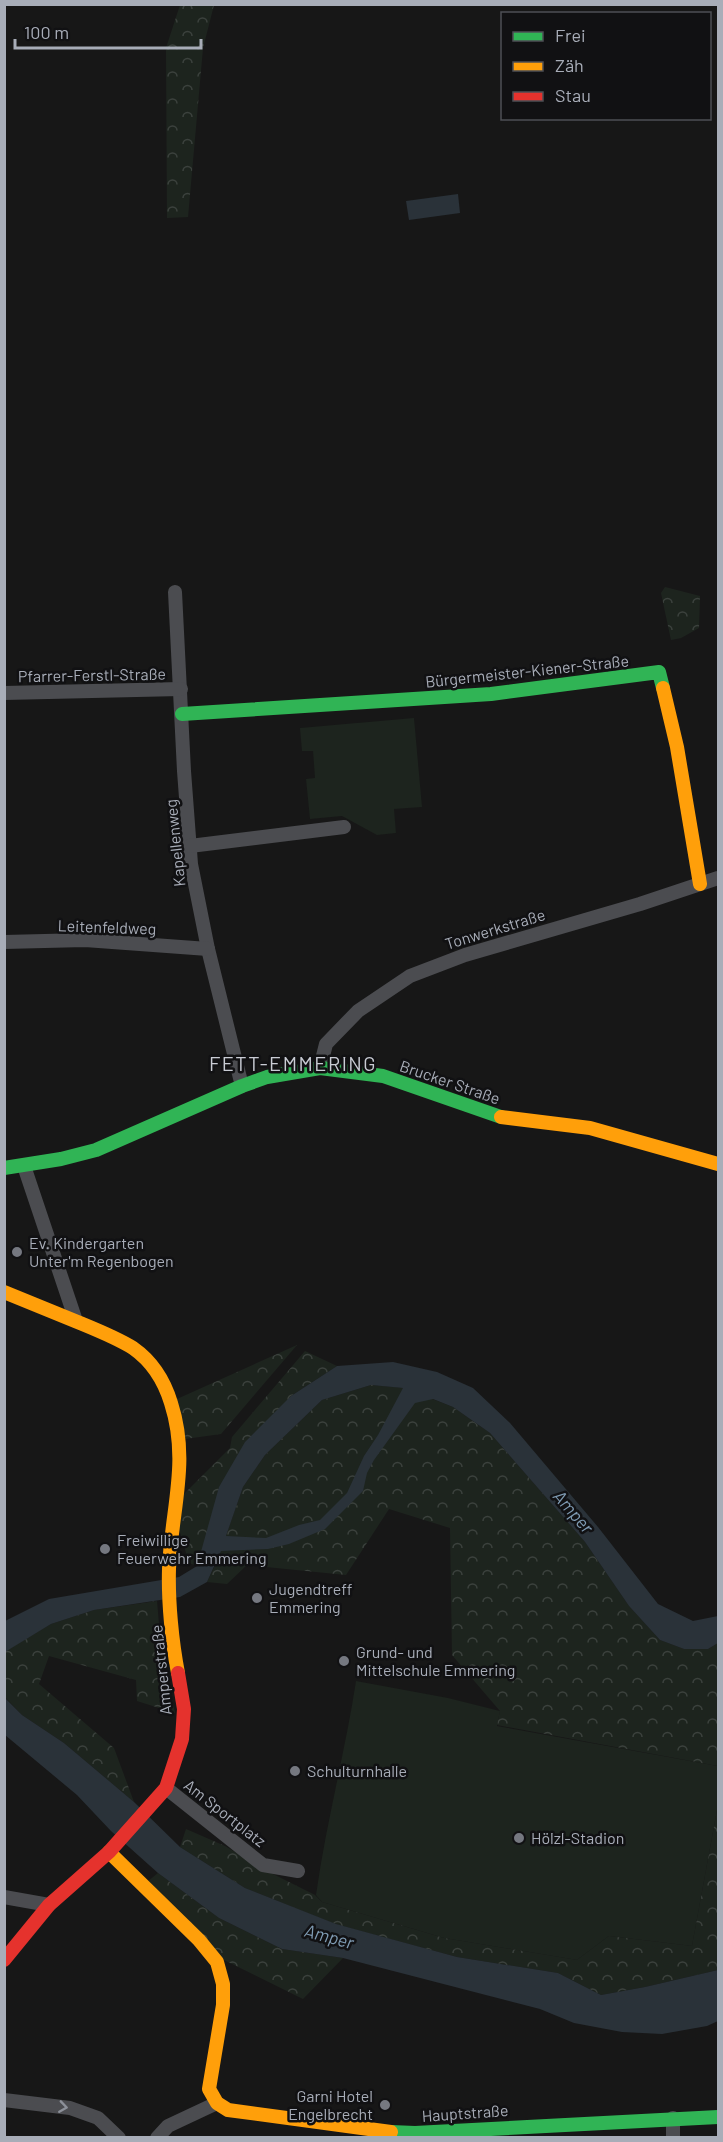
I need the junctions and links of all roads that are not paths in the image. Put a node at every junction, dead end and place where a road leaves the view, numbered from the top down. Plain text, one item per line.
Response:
1 (175, 592) dead end
2 (181, 689) junction
3 (4, 693) edge
4 (182, 714) junction
5 (344, 827) dead end
6 (190, 846) junction
7 (718, 878) edge
8 (700, 884) junction
9 (4, 942) edge
10 (208, 949) junction
11 (320, 1068) junction
12 (242, 1086) junction
13 (718, 1164) edge
14 (24, 1166) junction
15 (4, 1168) edge
16 (4, 1292) edge
17 (76, 1321) junction
18 (166, 1788) junction
19 (109, 1852) junction
20 (298, 1871) dead end
21 (4, 1897) edge
22 (49, 1905) junction
23 (4, 1960) edge
24 (4, 2100) edge
25 (218, 2103) junction
26 (718, 2117) edge
27 (674, 2118) junction
28 (119, 2138) edge
29 (157, 2138) edge
30 (673, 2138) edge

1 - 2 street, Kapellenweg
2 - 3 street, Pfarrer-Ferstl-Straße
2 - 4 street, Kapellenweg
4 - 6 street, Kapellenweg
4 - 8 street, Bürgermeister-Kiener-Straße
5 - 6 street
6 - 10 street, Kapellenweg
7 - 8 street, Tonwerkstraße
8 - 11 street, Tonwerkstraße
9 - 10 street, Leitenfeldweg
10 - 12 street, Kapellenweg
11 - 12 street, Brucker Straße
11 - 13 street, Brucker Straße
12 - 14 street, Brucker Straße
14 - 15 street, Brucker Straße
14 - 17 street
16 - 17 street, Amperstraße
17 - 18 street, Amperstraße
18 - 19 street, Amperstraße
18 - 20 street, Am Sportplatz
19 - 22 street, Amperstraße
19 - 25 street
21 - 22 street
22 - 23 street, Amperstraße
24 -> 28 street
25 - 27 street, Hauptstraße
25 - 29 street
26 - 27 street, Hauptstraße
27 - 30 street

